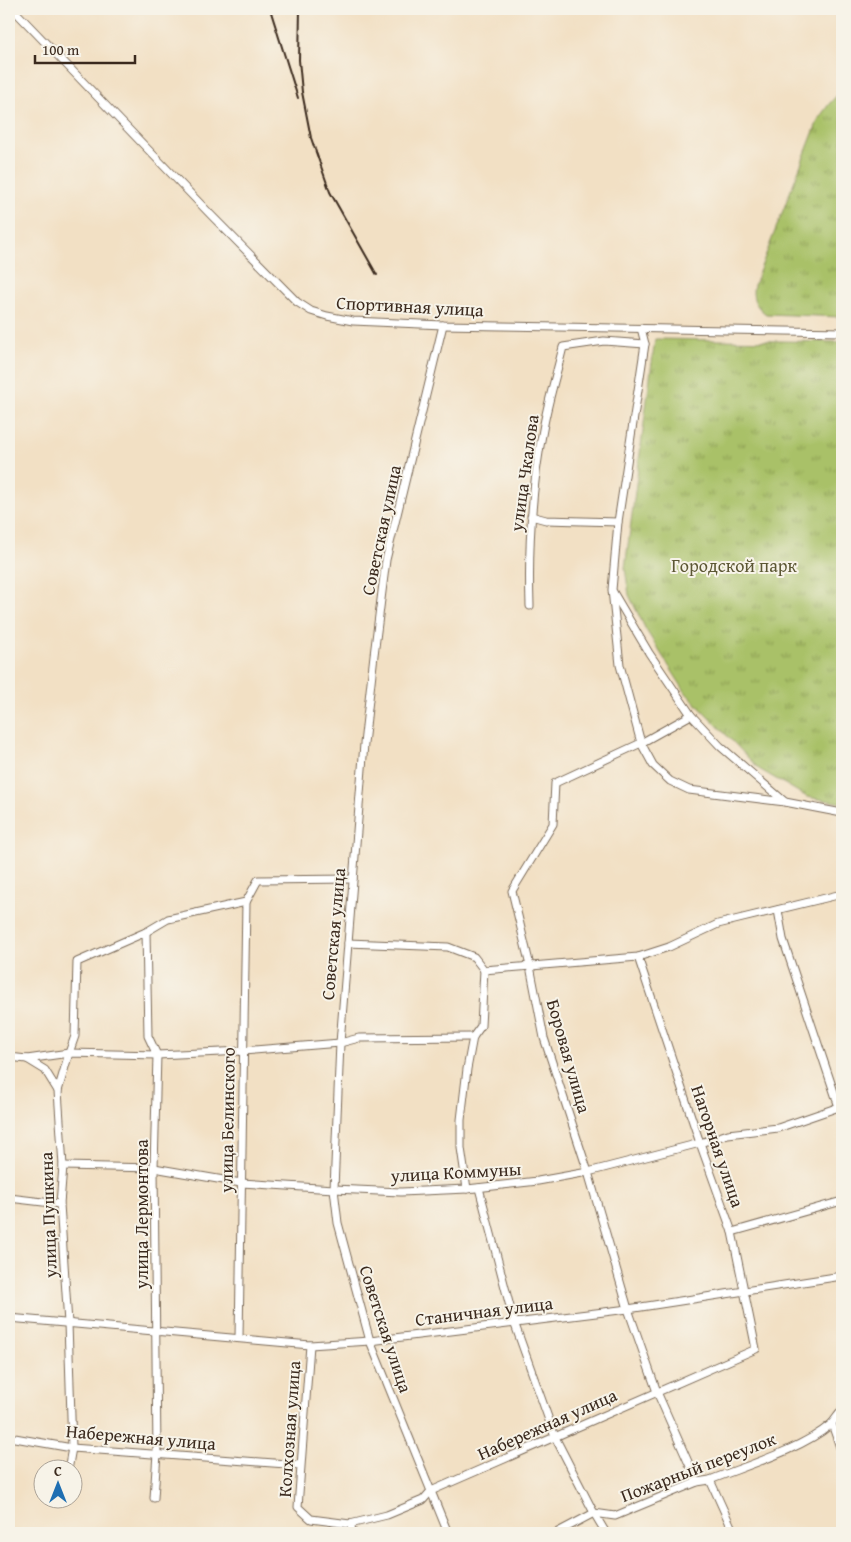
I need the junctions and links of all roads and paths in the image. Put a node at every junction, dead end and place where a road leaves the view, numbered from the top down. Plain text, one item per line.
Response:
1 (13, 9) edge
2 (443, 325) junction
3 (641, 328) junction
4 (842, 332) edge
5 (644, 344) junction
6 (531, 516) junction
7 (618, 522) junction
8 (612, 590) junction
9 (530, 606) dead end
10 (691, 715) junction
11 (641, 743) junction
12 (785, 802) junction
13 (842, 813) edge
14 (353, 879) junction
15 (842, 894) edge
16 (246, 902) junction
17 (778, 910) junction
18 (146, 932) junction
19 (348, 942) junction
20 (638, 957) junction
21 (530, 966) junction
22 (484, 970) junction
23 (473, 1037) junction
24 (340, 1043) junction
25 (242, 1051) junction
26 (68, 1053) junction
27 (157, 1055) junction
28 (9, 1057) edge
29 (27, 1059) junction
30 (58, 1091) junction
31 (841, 1106) edge
32 (700, 1143) junction
33 (63, 1166) junction
34 (154, 1168) junction
35 (588, 1172) junction
36 (241, 1183) junction
37 (479, 1188) junction
38 (334, 1189) junction
39 (467, 1189) junction
40 (9, 1198) edge
41 (842, 1201) edge
42 (60, 1204) junction
43 (732, 1232) junction
44 (842, 1276) edge
45 (745, 1291) junction
46 (628, 1308) junction
47 (9, 1318) edge
48 (514, 1322) junction
49 (68, 1323) junction
50 (157, 1331) junction
51 (239, 1338) junction
52 (370, 1341) junction
53 (310, 1346) junction
54 (756, 1349) joint
55 (657, 1392) junction
56 (842, 1411) edge
57 (832, 1424) junction
58 (9, 1437) edge
59 (556, 1437) junction
60 (72, 1448) junction
61 (157, 1453) junction
62 (842, 1453) edge
63 (70, 1460) edge
64 (300, 1465) junction
65 (710, 1480) junction
66 (697, 1482) junction
67 (431, 1491) junction
68 (154, 1498) dead end
69 (594, 1513) junction
70 (350, 1524) junction
71 (353, 1533) edge
72 (448, 1533) edge
73 (556, 1533) edge
74 (606, 1533) edge
75 (734, 1533) edge

1 - 2 street, Спортивная улица
2 - 3 street, Спортивная улица
2 - 14 street, Советская улица
3 - 4 street, Спортивная улица
3 - 5 street
5 - 6 street, улица Чкалова
5 - 7 street
6 - 7 street
6 - 9 street, улица Чкалова
7 - 8 street
8 - 10 street
8 - 11 street
10 - 11 street, Боровая улица
10 - 12 street
11 - 12 street
11 - 21 street, Боровая улица
12 - 13 street
14 - 16 street
14 - 19 street, Советская улица
15 - 17 street
16 - 18 street
16 - 25 street, улица Белинского
17 - 20 street
17 - 31 street
18 - 26 street, улица Пушкина
18 - 27 street, улица Лермонтова
19 - 22 street
19 - 24 street, Советская улица
20 - 21 street
20 - 32 street, Нагорная улица
21 - 22 street
21 - 35 street, Боровая улица
22 - 23 street
23 - 24 street
23 - 39 street
24 - 25 street
24 - 38 street, Советская улица
25 - 27 street
25 - 36 street, улица Белинского
26 - 27 street
26 - 29 street
26 - 30 street, улица Пушкина
27 - 34 street, улица Лермонтова
28 - 29 street
29 - 30 street
30 - 33 street, улица Пушкина
31 - 32 street, улица Коммуны
32 - 35 street, улица Коммуны
32 - 43 street, Нагорная улица
33 - 34 street, улица Коммуны
33 - 42 street, улица Пушкина
34 - 36 street, улица Коммуны
34 - 50 street, улица Лермонтова
35 - 37 street, улица Коммуны
35 - 46 street, Боровая улица
36 - 38 street, улица Коммуны
36 - 51 street, улица Белинского
37 - 39 street, улица Коммуны
37 - 48 street
38 - 39 street, улица Коммуны
38 - 52 street, Советская улица
40 - 42 street
41 - 43 street
42 - 49 street, улица Пушкина
43 - 45 street, Нагорная улица
44 - 45 street, Станичная улица
45 - 46 street, Станичная улица
45 - 54 street, Нагорная улица
46 - 48 street, Станичная улица
46 - 55 street, Боровая улица
47 - 49 street, Станичная улица
48 - 52 street, Станичная улица
48 - 59 street
49 - 50 street, Станичная улица
49 - 60 street, улица Пушкина
50 - 51 street, Станичная улица
50 - 61 street, улица Лермонтова
51 - 53 street, Станичная улица
52 - 53 street, Станичная улица
52 - 67 street, Советская улица
53 - 64 street, Колхозная улица
54 - 55 street, Набережная улица
55 - 59 street, Набережная улица
55 - 66 street, Боровая улица
56 - 57 street, Пожарный переулок
57 - 62 street
57 - 65 street, Пожарный переулок
58 - 60 street, Набережная улица
59 - 67 street, Набережная улица
59 - 69 street
60 - 61 street, Набережная улица
60 - 63 street, улица Пушкина
61 - 64 street, Набережная улица
61 - 68 street, улица Лермонтова
64 - 70 street, Колхозная улица
65 - 66 street, Пожарный переулок
65 - 75 street
66 - 69 street, Пожарный переулок
67 - 70 street, Набережная улица
67 - 72 street, Советская улица
69 - 73 street
69 - 74 street
70 - 71 street

